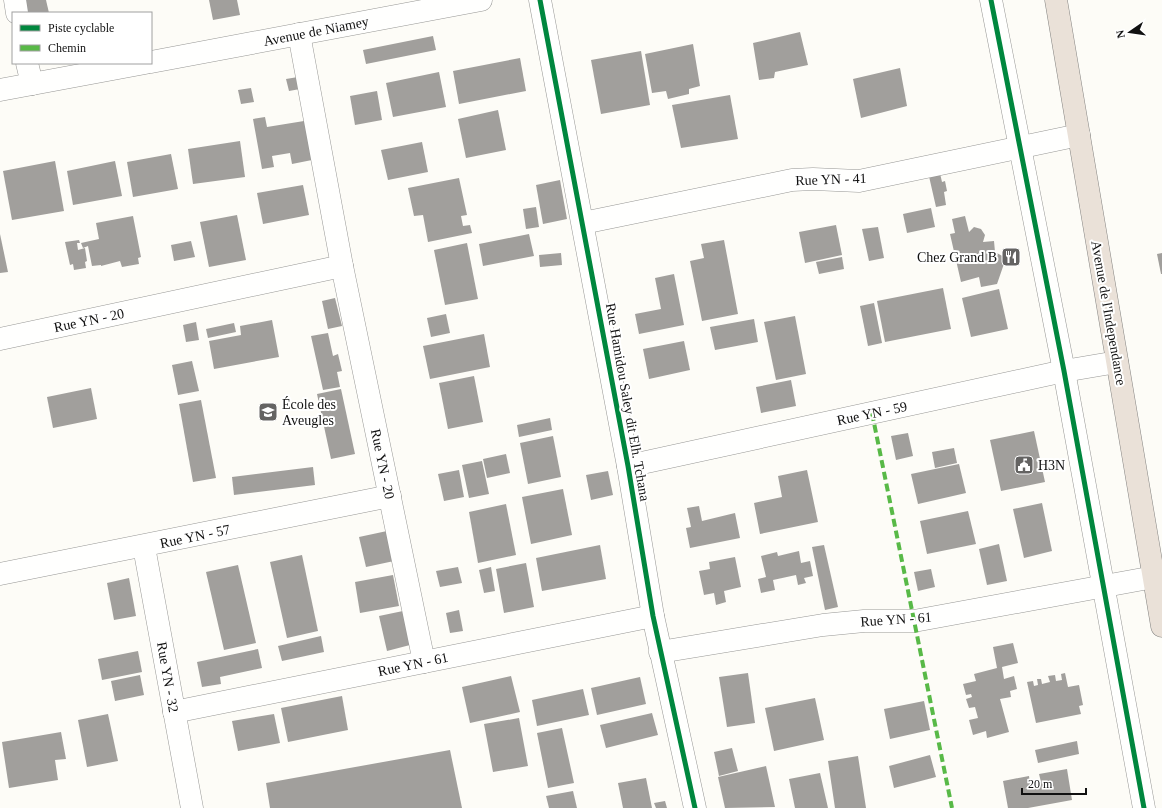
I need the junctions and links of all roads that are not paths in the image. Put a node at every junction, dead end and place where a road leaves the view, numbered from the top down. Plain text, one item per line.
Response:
1 (15, 0) edge
2 (481, 0) edge
3 (540, 0) edge
4 (991, 0) edge
5 (1056, 0) edge
6 (18, 12) edge
7 (299, 34) junction
8 (152, 62) edge
9 (27, 64) edge
10 (140, 64) edge
11 (32, 84) junction
12 (0, 90) edge
13 (1079, 135) junction
14 (1019, 147) junction
15 (583, 223) junction
16 (342, 266) junction
17 (0, 339) edge
18 (1117, 362) junction
19 (1064, 371) junction
20 (628, 466) junction
21 (390, 496) junction
22 (144, 547) junction
23 (0, 574) edge
24 (1154, 577) junction
25 (1102, 587) junction
26 (653, 616) junction
27 (1162, 626) edge
28 (660, 652) junction
29 (424, 662) junction
30 (174, 712) junction
31 (192, 808) edge
32 (695, 808) edge
33 (1144, 808) edge

1 - 6 street
2 - 7 street, Avenue de Niamey
3 - 15 street, Rue Hamidou Saley dit Elh. Tchana
4 - 14 street
5 - 13 highway, Avenue de l'Independance
7 - 8 street, Avenue de Niamey
7 - 16 street, Rue YN - 20
9 - 11 street
10 - 11 street
11 - 12 street
13 - 14 street, Rue YN - 41
13 - 18 highway, Avenue de l'Independance
14 - 15 street, Rue YN - 41
14 - 19 street
15 - 20 street, Rue Hamidou Saley dit Elh. Tchana
16 - 17 street, Rue YN - 20
16 - 21 street, Rue YN - 20
18 - 19 street, Rue YN - 59
18 - 24 highway, Avenue de l'Independance
19 - 20 street, Rue YN - 59
19 - 25 street
20 - 26 street, Rue Hamidou Saley dit Elh. Tchana
21 - 22 street, Rue YN - 57
21 - 29 street, Rue YN - 20
22 - 23 street, Rue YN - 57
22 - 30 street, Rue YN - 32
24 - 25 street, Rue YN - 61
24 - 27 highway, Avenue de l'Independance
25 - 28 street, Rue YN - 61
25 - 33 street
26 - 28 street, Rue Hamidou Saley dit Elh. Tchana
26 - 29 street, Rue YN - 61
28 - 32 street, Rue Hamidou Saley dit Elh. Tchana
29 - 30 street, Rue YN - 61
30 - 31 street, Rue YN - 32

